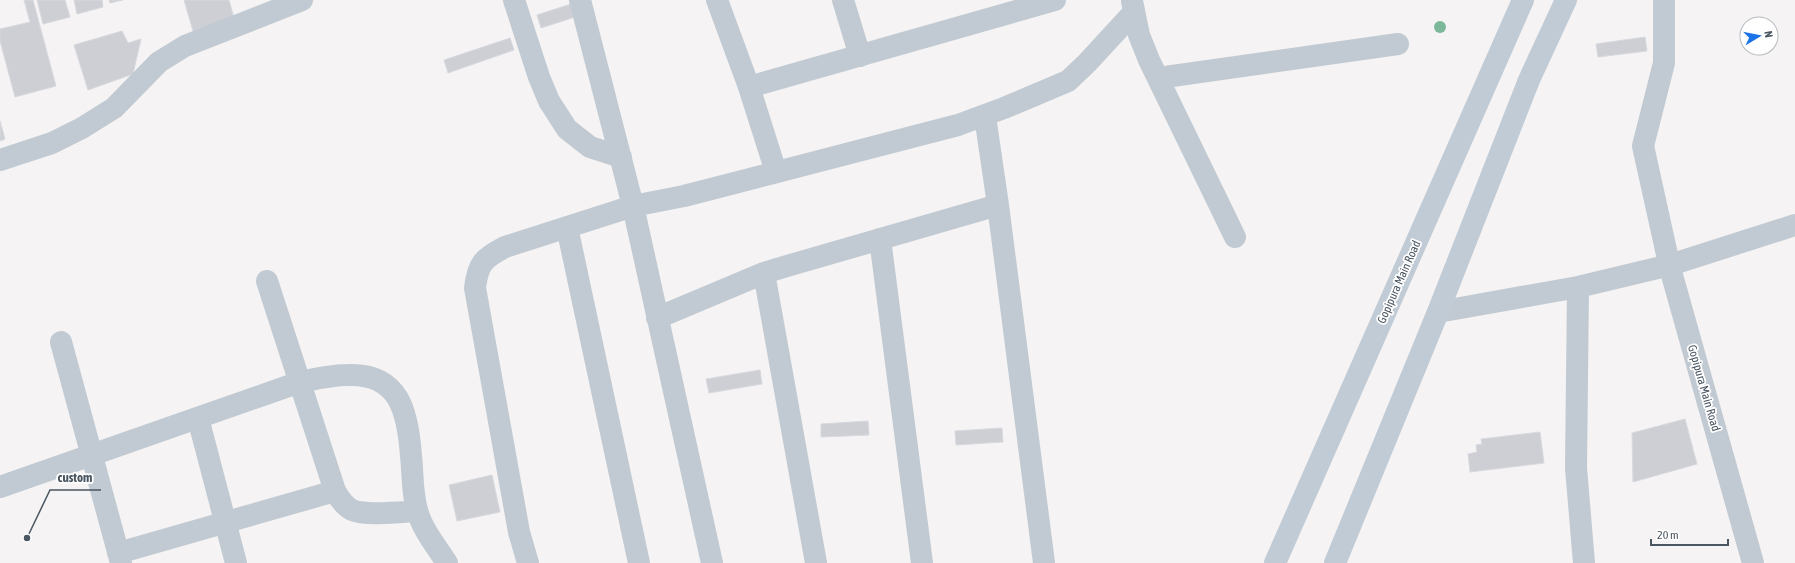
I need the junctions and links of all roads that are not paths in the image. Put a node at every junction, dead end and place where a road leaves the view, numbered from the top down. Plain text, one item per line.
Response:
1 (302, 0) edge
2 (514, 0) edge
3 (580, 0) edge
4 (717, 0) edge
5 (844, 0) edge
6 (1056, 0) edge
7 (1522, 0) edge
8 (1566, 0) edge
9 (1664, 0) edge
10 (1133, 6) edge
11 (1398, 44) dead end
12 (860, 56) junction
13 (1158, 78) junction
14 (749, 87) junction
15 (985, 116) junction
16 (621, 157) junction
17 (0, 160) edge
18 (776, 172) junction
19 (998, 205) junction
20 (633, 206) junction
21 (1795, 225) edge
22 (567, 227) junction
23 (1235, 237) dead end
24 (880, 239) junction
25 (1670, 265) junction
26 (764, 273) junction
27 (267, 281) dead end
28 (1578, 287) junction
29 (1438, 312) junction
30 (657, 318) junction
31 (61, 342) dead end
32 (300, 382) junction
33 (198, 418) junction
34 (92, 455) junction
35 (0, 487) edge
36 (335, 491) junction
37 (417, 511) junction
38 (225, 522) junction
39 (119, 558) edge
40 (236, 563) edge
41 (446, 563) edge
42 (528, 563) edge
43 (639, 563) edge
44 (712, 563) edge
45 (816, 563) edge
46 (922, 563) edge
47 (1044, 563) edge
48 (1275, 563) edge
49 (1335, 563) edge
50 (1584, 563) edge
51 (1754, 563) edge

1 - 17 street
2 - 16 street
3 - 16 street
4 - 14 street
5 - 12 street
6 - 12 street
7 - 48 main road, Gopipura Main Road
8 - 29 main road
9 - 25 street, Gopipura Main Road
10 - 13 street
10 - 15 street
11 - 13 street
12 - 14 street
13 - 23 street
14 - 18 street
15 - 18 street
15 - 19 street
16 - 20 street
18 - 20 street
19 - 24 street
19 - 47 street
20 - 22 street
20 - 30 street
21 - 25 street
22 - 42 street
22 - 43 street
24 - 26 street
24 - 46 street
25 - 28 street
25 - 51 street, Gopipura Main Road
26 - 30 street
26 - 45 street
27 - 32 street
28 - 29 street
28 - 50 street
29 - 49 main road
30 - 44 street
31 - 34 street
32 - 33 street
32 - 36 street
32 - 37 street
33 - 34 street
33 - 38 street
34 - 35 street
34 - 39 street
36 - 37 street
36 - 38 street
37 - 41 street
38 - 39 street
38 - 40 street

